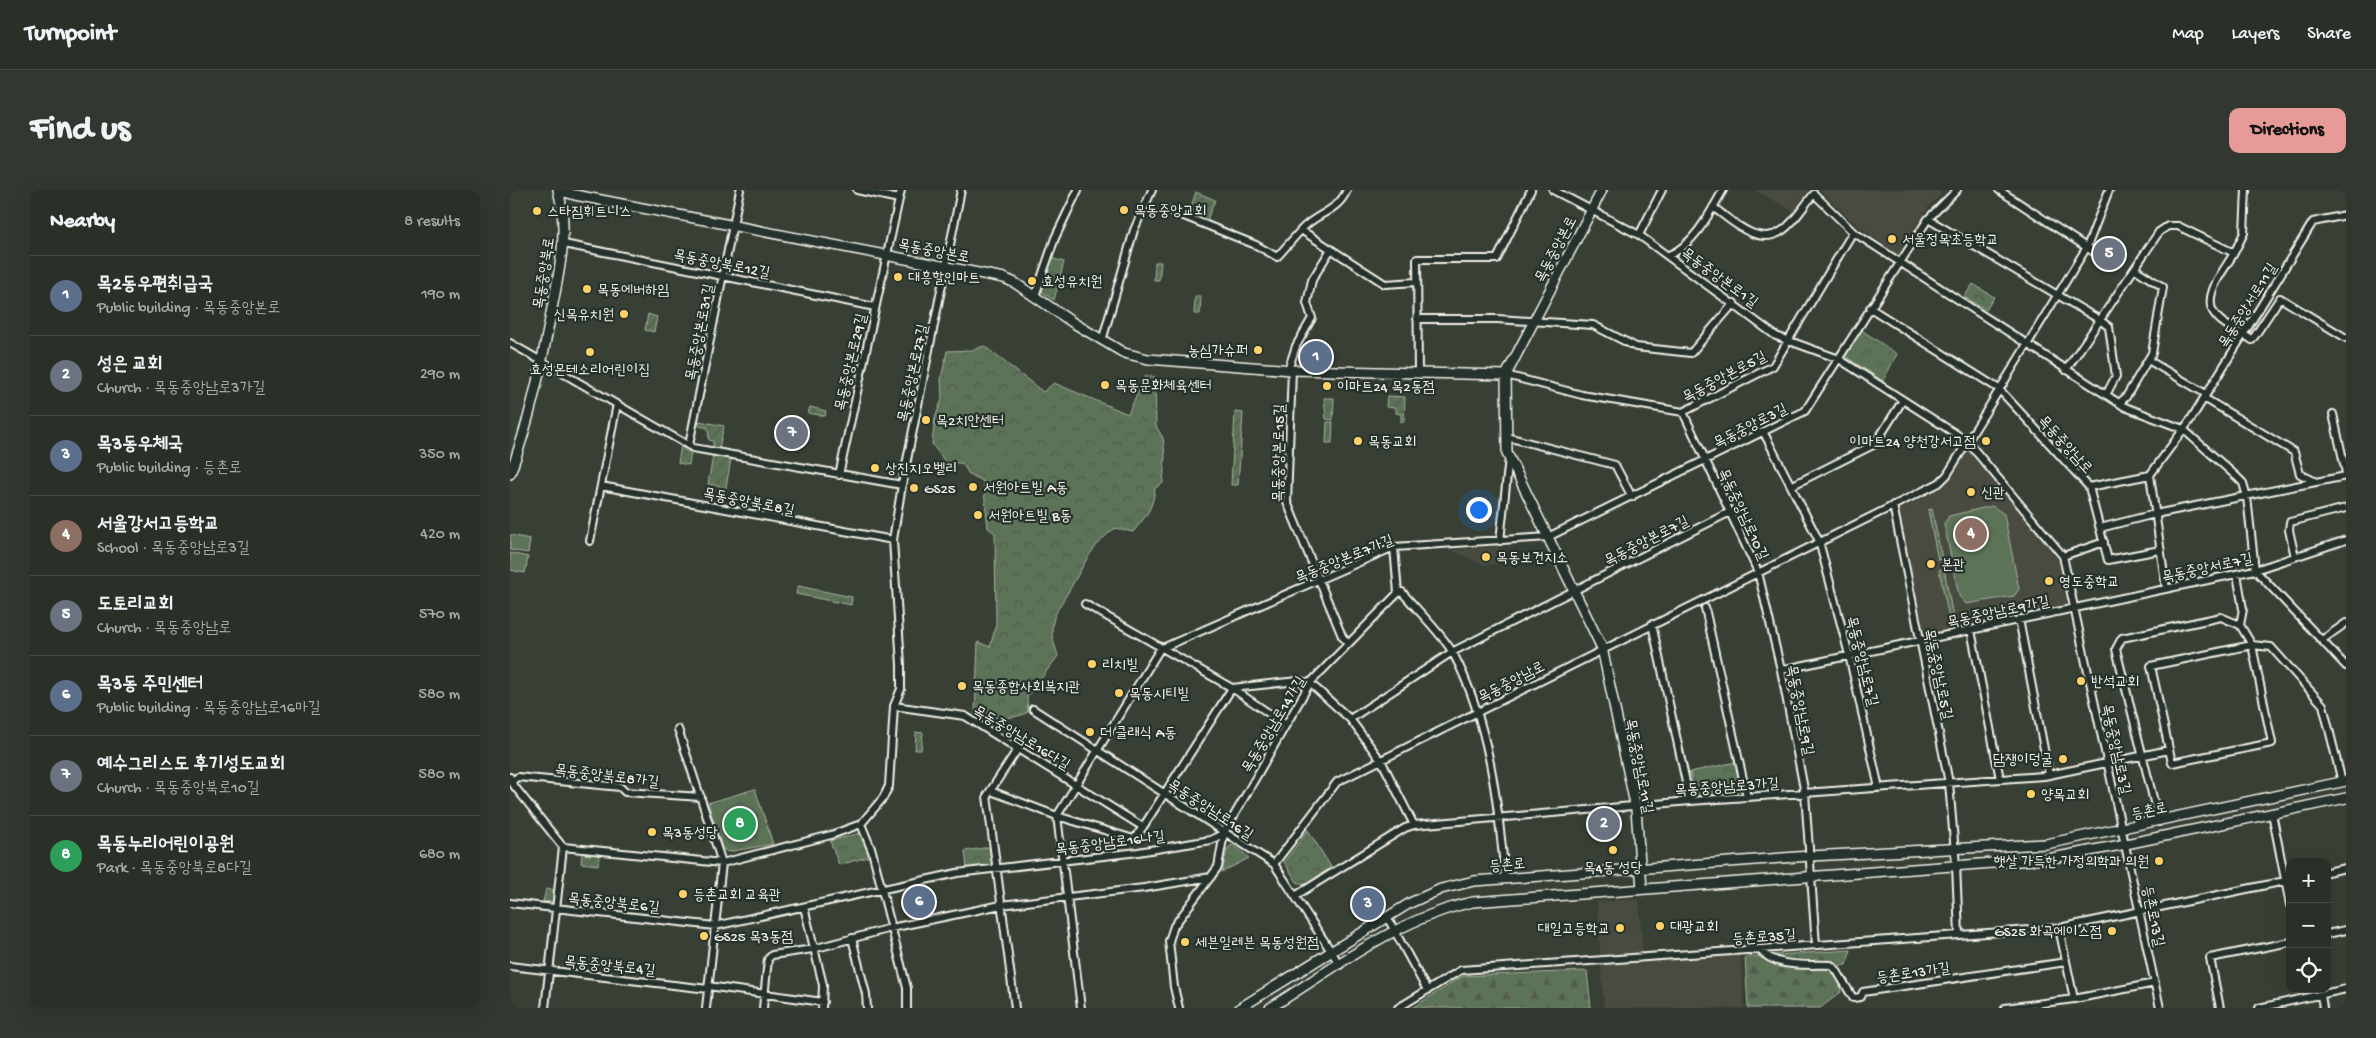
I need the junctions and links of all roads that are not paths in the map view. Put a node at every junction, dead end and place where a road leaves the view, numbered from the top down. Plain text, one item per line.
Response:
1 (558, 190) edge
2 (740, 190) edge
3 (857, 190) edge
4 (901, 190) edge
5 (961, 190) edge
6 (1078, 190) edge
7 (1152, 190) edge
8 (1347, 190) edge
9 (1531, 190) edge
10 (1552, 190) edge
11 (1602, 190) edge
12 (1662, 190) edge
13 (1723, 190) edge
14 (1958, 190) edge
15 (1999, 190) edge
16 (2109, 190) edge
17 (2246, 190) edge
18 (575, 193) edge
19 (899, 199) junction
20 (1713, 207) junction
21 (1169, 210) dead end
22 (1591, 210) junction
23 (2346, 215) edge
24 (1928, 219) junction
25 (734, 224) junction
26 (1301, 230) junction
27 (1853, 232) junction
28 (1639, 235) junction
29 (564, 244) junction
30 (2087, 247) junction
31 (1330, 249) junction
32 (2234, 253) junction
33 (888, 255) junction
34 (1668, 255) junction
35 (2103, 258) dead end
36 (1900, 263) junction
37 (947, 266) junction
38 (2135, 269) junction
39 (723, 276) junction
40 (1416, 282) junction
41 (2058, 294) junction
42 (1035, 296) junction
43 (1734, 303) junction
44 (875, 306) junction
45 (1870, 308) junction
46 (1418, 319) junction
47 (1532, 320) junction
48 (2100, 320) junction
49 (2244, 334) junction
50 (2346, 338) edge
51 (1102, 341) junction
52 (1787, 341) junction
53 (510, 343) edge
54 (2027, 345) junction
55 (1837, 358) junction
56 (2148, 360) junction
57 (542, 361) junction
58 (1290, 370) junction
59 (2066, 370) junction
60 (1418, 372) junction
61 (1506, 374) junction
62 (1999, 389) junction
63 (2106, 395) junction
64 (2205, 396) junction
65 (1903, 400) junction
66 (617, 404) junction
67 (2119, 404) junction
68 (1683, 412) junction
69 (2333, 414) dead end
70 (2183, 429) junction
71 (1764, 433) junction
72 (1507, 438) junction
73 (1967, 441) junction
74 (689, 445) junction
75 (1509, 457) junction
76 (1706, 461) junction
77 (510, 474) edge
78 (839, 474) junction
79 (2346, 474) edge
80 (2150, 475) junction
81 (2316, 482) junction
82 (601, 486) junction
83 (902, 486) junction
84 (1791, 486) junction
85 (2089, 487) junction
86 (1632, 497) junction
87 (2247, 498) junction
88 (1893, 505) junction
89 (2346, 508) edge
90 (1730, 512) junction
91 (2155, 514) junction
92 (2100, 528) junction
93 (1548, 537) junction
94 (893, 540) junction
95 (590, 541) dead end
96 (1500, 541) junction
97 (1819, 541) junction
98 (2104, 542) junction
99 (2345, 543) edge
100 (1394, 548) junction
101 (2160, 550) junction
102 (2063, 556) junction
103 (2295, 557) junction
104 (2256, 570) junction
105 (1758, 572) junction
106 (2237, 574) junction
107 (1320, 580) junction
108 (2166, 589) junction
109 (1575, 592) junction
110 (1398, 593) junction
111 (1084, 604) dead end
112 (1705, 608) dead end
113 (2074, 608) junction
114 (2020, 620) junction
115 (2346, 623) edge
116 (1652, 624) junction
117 (2240, 625) junction
118 (1971, 630) junction
119 (2322, 640) junction
120 (1919, 641) junction
121 (1348, 644) junction
122 (2252, 645) junction
123 (1602, 648) junction
124 (1160, 649) junction
125 (1452, 652) junction
126 (1850, 655) junction
127 (2345, 662) edge
128 (1781, 670) junction
129 (1310, 683) junction
130 (1232, 688) junction
131 (894, 706) junction
132 (1033, 709) dead end
133 (1478, 712) junction
134 (1350, 720) junction
135 (1286, 725) junction
136 (678, 729) dead end
137 (1017, 750) junction
138 (2169, 750) junction
139 (1097, 751) junction
140 (2143, 755) junction
141 (1380, 759) junction
142 (2107, 764) junction
143 (2049, 775) junction
144 (510, 777) edge
145 (2000, 779) junction
146 (2344, 781) edge
147 (510, 782) edge
148 (1949, 783) junction
149 (1076, 785) junction
150 (1879, 788) junction
151 (991, 791) junction
152 (1163, 793) junction
153 (1805, 794) junction
154 (701, 797) junction
155 (1747, 797) junction
156 (2346, 798) edge
157 (1690, 801) junction
158 (1635, 806) junction
159 (2272, 814) junction
160 (1057, 816) junction
161 (1500, 818) junction
162 (2159, 822) junction
163 (860, 824) junction
164 (1414, 825) junction
165 (1143, 827) junction
166 (2123, 830) junction
167 (1224, 833) junction
168 (2126, 844) junction
169 (564, 846) junction
170 (1955, 849) junction
171 (1810, 856) junction
172 (1063, 860) junction
173 (722, 863) junction
174 (1274, 864) junction
175 (1956, 865) junction
176 (996, 868) junction
177 (2346, 868) edge
178 (1642, 869) junction
179 (2331, 871) edge
180 (1812, 876) junction
181 (2286, 876) edge
182 (1210, 877) junction
183 (1505, 878) junction
184 (2286, 880) edge
185 (881, 888) junction
186 (1642, 889) junction
187 (1067, 896) junction
188 (1295, 896) junction
189 (510, 903) edge
190 (1001, 905) junction
191 (804, 907) junction
192 (557, 908) junction
193 (2140, 911) junction
194 (1387, 917) junction
195 (715, 926) junction
196 (891, 928) junction
197 (2060, 928) junction
198 (2346, 930) edge
199 (1395, 931) junction
200 (2331, 933) edge
201 (1959, 935) junction
202 (852, 938) junction
203 (2286, 943) edge
204 (1816, 945) junction
205 (814, 948) junction
206 (1759, 949) junction
207 (1331, 951) junction
208 (2066, 962) junction
209 (1340, 965) junction
210 (510, 966) edge
211 (550, 971) junction
212 (2155, 983) junction
213 (708, 987) junction
214 (2346, 989) edge
215 (1427, 990) junction
216 (765, 992) junction
217 (2321, 995) junction
218 (2074, 999) junction
219 (823, 1005) edge
220 (545, 1008) edge
221 (706, 1008) edge
222 (763, 1008) edge
223 (867, 1008) edge
224 (907, 1008) edge
225 (1015, 1008) edge
226 (1081, 1008) edge
227 (1179, 1008) edge
228 (1240, 1008) edge
229 (1270, 1008) edge
230 (1398, 1008) edge
231 (2005, 1008) edge
232 (2160, 1008) edge
233 (2220, 1008) edge
234 (2258, 1008) edge
235 (2323, 1008) edge

1 - 18 main road, 목동중앙본로
1 - 29 main road, 목동중앙북로
2 - 25 street, 목동중앙본로31길
3 - 19 street
4 - 19 street, 목동중앙본로29길
5 - 37 street, 목동중앙본로27길
6 - 42 street
7 - 51 street
8 - 26 street
9 - 40 street
10 - 22 street, 목동중앙본로1길
11 - 22 main road, 목동중앙본로
12 - 28 street
13 - 20 street
14 - 24 street, 목동중앙로3길
15 - 30 street
16 - 30 street, 목동중앙남로
17 - 32 street
18 - 25 main road, 목동중앙본로
19 - 33 street, 목동중앙본로29길
20 - 27 street
20 - 34 street
21 - 26 street
22 - 28 street, 목동중앙본로1길
22 - 47 main road, 목동중앙본로
23 - 49 street, 목동중앙서로11길
24 - 36 street, 목동중앙로3길
24 - 41 street
25 - 33 main road, 목동중앙본로
25 - 39 street, 목동중앙본로31길
26 - 31 street
27 - 36 street
27 - 52 street, 목동중앙본로5길
28 - 34 street, 목동중앙본로1길
29 - 39 street, 목동중앙북로12길
29 - 57 main road, 목동중앙북로
30 - 35 street
30 - 41 street, 목동중앙남로
31 - 40 street
31 - 58 street
32 - 38 street
32 - 49 street
33 - 37 main road, 목동중앙본로
33 - 44 street, 목동중앙본로29길
34 - 43 street, 목동중앙본로1길
36 - 45 street, 목동중앙로3길
36 - 54 street
37 - 42 main road, 목동중앙본로
37 - 83 street, 목동중앙본로27길
38 - 48 street
38 - 56 street
39 - 44 street, 목동중앙북로12길
39 - 74 street, 목동중앙본로31길
40 - 46 street
41 - 48 street
41 - 54 street, 목동중앙남로
42 - 51 main road, 목동중앙본로
43 - 47 street
43 - 52 street, 목동중앙본로1길
44 - 78 street, 목동중앙본로29길
45 - 55 street, 목동중앙로3길
45 - 62 street, 목동중앙남로
46 - 47 street
46 - 60 street
47 - 61 main road, 목동중앙본로
48 - 59 street
48 - 63 street
49 - 50 street
49 - 64 street, 목동중앙서로11길
51 - 58 main road, 목동중앙본로
52 - 55 street, 목동중앙본로1길
52 - 68 street, 목동중앙본로5길
53 - 57 street
54 - 59 street
54 - 62 street, 목동중앙남로
55 - 65 street, 목동중앙본로1길
55 - 71 street, 목동중앙로3길
56 - 64 street
56 - 67 street
57 - 66 street
57 - 77 main road, 목동중앙북로
58 - 60 main road, 목동중앙본로
58 - 107 street, 목동중앙본로15길
59 - 63 street
60 - 61 main road, 목동중앙본로
61 - 68 street, 목동중앙본로5길
61 - 72 main road
62 - 73 street, 목동중앙남로
62 - 85 street, 목동중앙남로
63 - 67 street
64 - 70 street, 목동중앙서로11길
64 - 81 street
65 - 73 street, 목동중앙남로3길
65 - 84 street
66 - 74 street
66 - 82 street
67 - 70 street
68 - 76 street, 목동중앙남로10길
69 - 79 street
70 - 80 street, 목동중앙서로11길
70 - 87 street
71 - 76 street, 목동중앙로3길
71 - 84 street
72 - 75 main road
72 - 86 street
73 - 88 street, 목동중앙남로
73 - 102 street, 목동중앙남로3길
74 - 78 street
75 - 93 main road
75 - 96 street
76 - 86 street, 목동중앙로3길
76 - 90 street, 목동중앙남로10길
78 - 83 street
79 - 81 street
80 - 85 street
80 - 91 street
81 - 87 street
82 - 94 street, 목동중앙북로8길
82 - 95 street
83 - 94 street
84 - 97 street
85 - 92 street, 목동중앙남로
86 - 93 street, 목동중앙로3길
87 - 91 street
87 - 104 street
88 - 97 street, 목동중앙남로
88 - 120 street, 목동중앙남로5길
89 - 103 street
90 - 105 street, 목동중앙남로10길
90 - 109 street, 목동중앙본로7길
91 - 92 street
91 - 101 street
92 - 98 street, 목동중앙남로
93 - 96 street, 목동중앙본로7가길
93 - 109 main road
94 - 131 street
96 - 100 street, 목동중앙본로7가길
97 - 105 street, 목동중앙남로
97 - 126 street, 목동중앙남로7길
98 - 101 street, 목동중앙남로
98 - 102 street
99 - 103 street, 목동중앙서로7길
100 - 107 street, 목동중앙본로7가길
100 - 110 street
101 - 108 street
102 - 113 street, 목동중앙남로3길
103 - 104 street, 목동중앙서로7길
104 - 106 street, 목동중앙서로7길
104 - 119 street
105 - 116 street, 목동중앙남로
105 - 128 street, 목동중앙남로9길
106 - 108 street, 목동중앙서로7길
106 - 117 street
107 - 121 street, 목동중앙본로15길
107 - 124 street, 목동중앙본로7가길
108 - 113 street, 목동중앙서로7길
109 - 123 main road
109 - 125 street, 목동중앙본로7길
110 - 121 street, 목동중앙남로14가길
110 - 125 street
111 - 124 street
112 - 155 street
113 - 114 street, 목동중앙남로9가길
113 - 142 street, 목동중앙남로3길
114 - 118 street, 목동중앙남로9가길
114 - 143 street
115 - 119 street
116 - 123 street, 목동중앙남로
116 - 157 street
117 - 122 street
117 - 140 street
118 - 120 street, 목동중앙남로9가길
118 - 145 street
119 - 127 street
120 - 126 street, 목동중앙남로9가길
120 - 148 street, 목동중앙남로5길
121 - 129 street, 목동중앙남로14가길
122 - 138 street
122 - 138 street
122 - 146 street
123 - 133 street, 목동중앙남로
123 - 158 main road, 목동중앙남로11길
124 - 130 street
124 - 139 street
125 - 133 street
125 - 134 street, 목동중앙본로7길
126 - 128 street, 목동중앙남로9가길
126 - 150 street, 목동중앙남로7길
128 - 153 street, 목동중앙남로9길
129 - 130 street
129 - 134 street
129 - 135 street, 목동중앙남로14가길
130 - 135 street
130 - 152 street
131 - 137 street, 목동중앙남로16다길
131 - 163 street
132 - 139 street, 목동중앙남로16길
133 - 141 street, 목동중앙남로
133 - 161 street
134 - 141 street
135 - 167 street, 목동중앙남로14가길
136 - 154 street
137 - 149 street, 목동중앙남로16다길
137 - 151 street
138 - 140 street, 목동중앙남로3가길
139 - 149 street, 목동중앙남로16다길
139 - 152 street, 목동중앙남로16길
140 - 142 street, 목동중앙남로3가길
140 - 162 street
141 - 164 street
141 - 174 street, 목동중앙남로
142 - 143 street, 목동중앙남로3가길
142 - 166 street, 목동중앙남로3길
143 - 145 street, 목동중앙남로3가길
144 - 147 street
145 - 148 street, 목동중앙남로3가길
146 - 162 main road, 등촌로
147 - 154 street, 목동중앙북로8가길
147 - 169 street
148 - 150 street, 목동중앙남로3가길
148 - 170 street, 목동중앙남로5길
149 - 160 street, 목동중앙남로16다길
149 - 165 street, 목동중앙남로16다길
150 - 153 street, 목동중앙남로3가길
151 - 160 street
151 - 176 street
152 - 165 street
152 - 167 street, 목동중앙남로16길
153 - 155 street, 목동중앙남로3가길
153 - 171 street, 목동중앙남로9길
154 - 173 street
155 - 157 street, 목동중앙남로3가길
156 - 159 main road, 등촌로
157 - 158 street, 목동중앙남로3가길
158 - 161 street, 목동중앙남로3가길
158 - 178 main road, 목동중앙남로11길
159 - 168 main road, 등촌로
159 - 181 street
160 - 165 street
160 - 172 street
161 - 164 street, 목동중앙남로3가길
161 - 183 street
162 - 166 main road, 등촌로
163 - 173 street
163 - 185 street
164 - 188 street, 목동중앙남로3가길
166 - 168 street, 등촌로13길
166 - 170 main road, 등촌로
167 - 172 street, 목동중앙남로16나길
167 - 174 street, 목동중앙남로16길
167 - 182 street
168 - 175 main road, 등촌로
168 - 193 street, 등촌로13길
169 - 173 street
169 - 192 street
170 - 171 main road, 등촌로
170 - 175 street
171 - 178 main road, 등촌로
171 - 180 street
172 - 176 street, 목동중앙남로16나길
172 - 187 street
173 - 195 street
174 - 188 street, 목동중앙남로16길
175 - 180 main road, 등촌로
175 - 201 street
176 - 185 street, 목동중앙남로16나길
176 - 190 street
177 - 179 street
178 - 183 main road, 등촌로
178 - 186 main road, 목동중앙남로11길
180 - 186 main road, 등촌로
180 - 204 street
182 - 187 street
182 - 227 street
183 - 194 main road, 등촌로
184 - 193 street, 등촌로35길
185 - 191 street, 목동중앙남로16나길
185 - 196 street
186 - 199 main road, 등촌로
187 - 190 street
187 - 226 street
188 - 207 street, 목동중앙남로16길
189 - 192 street, 목동중앙북로6길
190 - 196 street
190 - 225 street
191 - 195 street, 목동중앙남로16나길
191 - 205 street
192 - 195 street, 목동중앙북로6길
192 - 211 street
193 - 197 street, 등촌로35길
193 - 212 street, 등촌로13길
194 - 199 street
194 - 207 main road, 등촌로
195 - 213 street
196 - 202 street
196 - 224 street
197 - 201 street, 등촌로35길
197 - 208 street
198 - 200 street
199 - 209 main road, 등촌로
199 - 215 street
201 - 204 street, 등촌로35길
202 - 205 street
202 - 223 street
203 - 233 street
204 - 206 street, 등촌로35길
205 - 216 street
205 - 219 street
206 - 208 street, 등촌로13가길
206 - 215 street, 등촌로35길
207 - 209 street, 목동중앙남로16길
207 - 228 main road, 등촌로
208 - 218 street
209 - 229 main road, 등촌로
210 - 211 street, 목동중앙북로4길
211 - 213 street, 목동중앙북로4길
211 - 220 street
212 - 218 street
212 - 232 street, 등촌로13길
213 - 216 street, 목동중앙북로4길
213 - 221 street
214 - 217 street
215 - 230 street, 등촌로35길
216 - 219 street, 목동중앙북로4길
216 - 222 street
217 - 234 street
217 - 235 street
218 - 231 street

